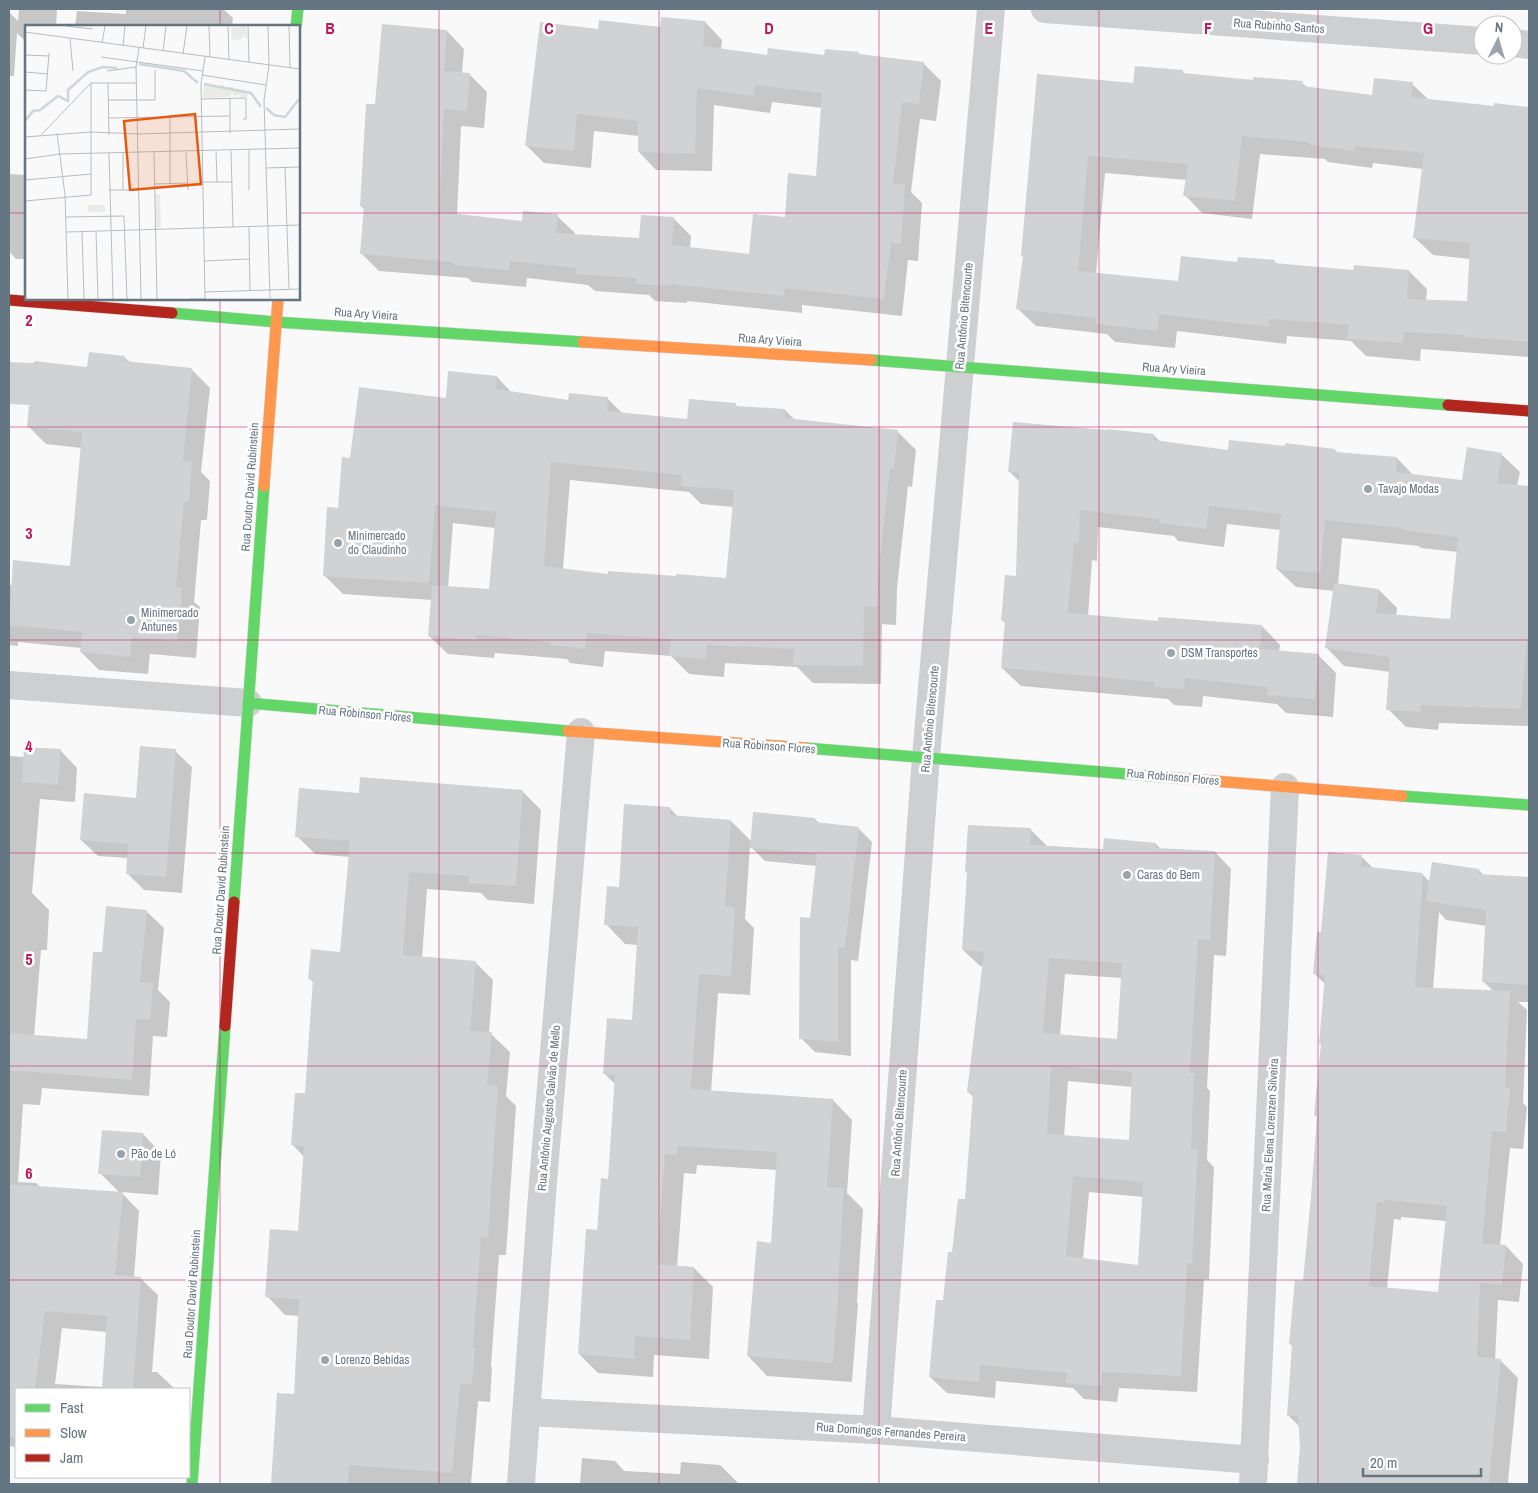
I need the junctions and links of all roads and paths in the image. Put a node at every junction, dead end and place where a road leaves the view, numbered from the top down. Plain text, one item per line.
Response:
1 (298, 9) edge
2 (990, 9) edge
3 (1044, 9) edge
4 (296, 25) edge
5 (1473, 40) edge
6 (9, 300) edge
7 (278, 300) edge
8 (276, 322) junction
9 (960, 366) junction
10 (1529, 410) edge
11 (9, 685) edge
12 (248, 703) junction
13 (580, 732) junction
14 (926, 757) junction
15 (1285, 787) junction
16 (1529, 804) edge
17 (527, 1412) junction
18 (876, 1430) junction
19 (1254, 1472) edge
20 (192, 1484) edge
21 (521, 1484) edge

1 - 4 street
2 - 9 street, Rua Antônio Bitencourte
3 - 5 street, Rua Rubinho Santos
6 - 8 street, Rua Ary Vieira
7 - 8 street, Rua Doutor David Rubinstein
8 - 9 street, Rua Ary Vieira
8 - 12 street, Rua Doutor David Rubinstein
9 - 10 street, Rua Ary Vieira
9 - 14 street, Rua Antônio Bitencourte
11 - 12 street, Rua Robinson Flores
12 - 13 street, Rua Robinson Flores
12 - 20 street, Rua Doutor David Rubinstein
13 - 14 street, Rua Robinson Flores
13 - 17 street, Rua Antônio Augusto Galvão de Mello
14 - 15 street, Rua Robinson Flores
14 - 18 street, Rua Antônio Bitencourte
15 - 16 street, Rua Robinson Flores
15 - 19 street, Rua Maria Elena Lorenzen Silveira
17 - 18 street, Rua Domingos Fernandes Pereira
17 - 21 street, Rua Antônio Augusto Galvão de Mello
18 - 19 street, Rua Domingos Fernandes Pereira

